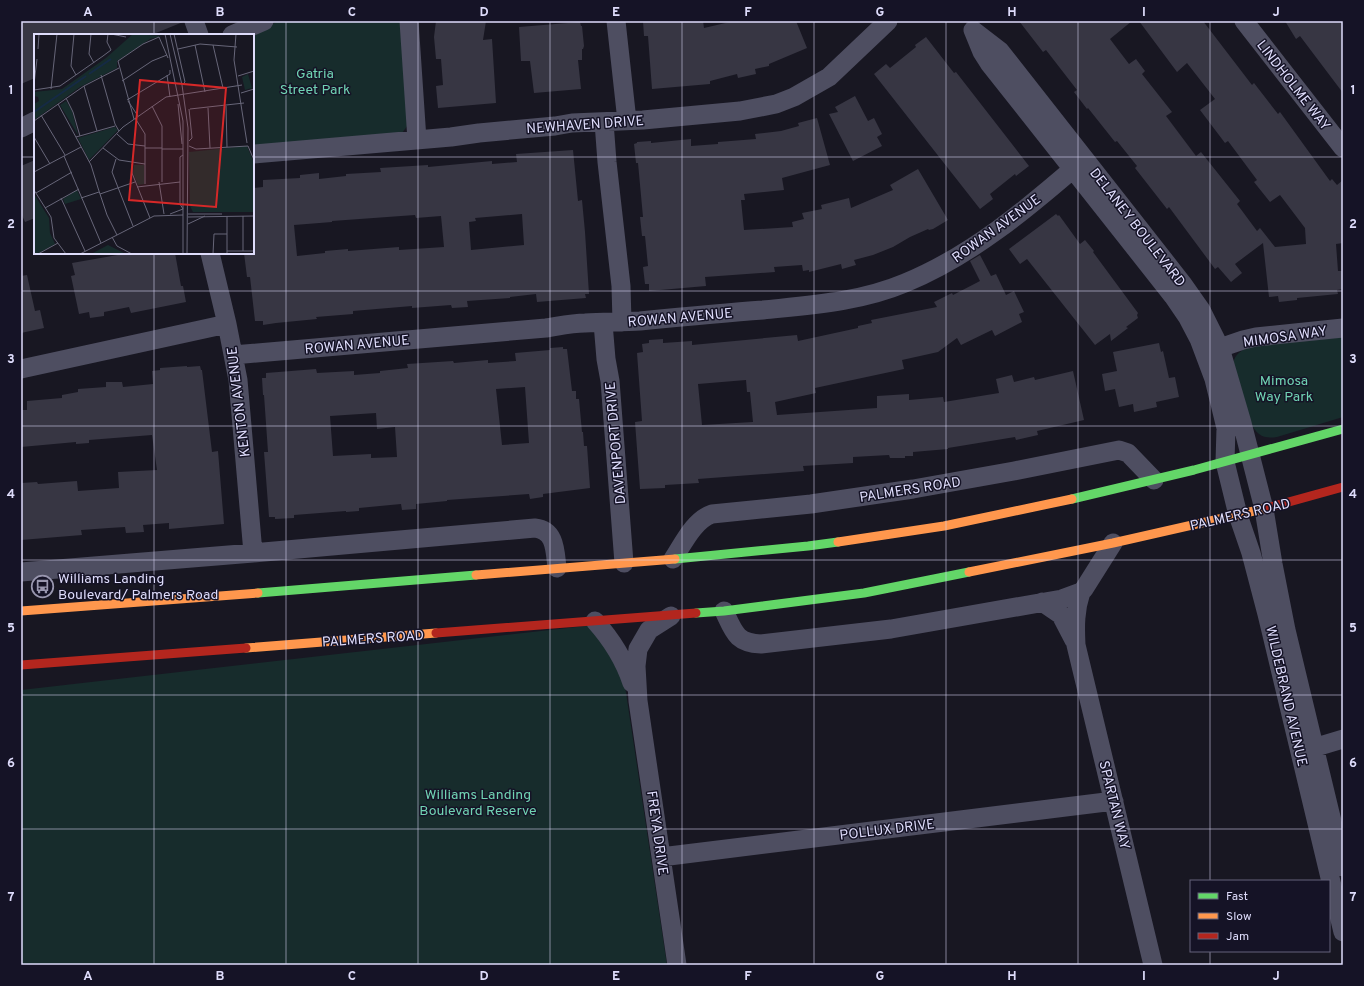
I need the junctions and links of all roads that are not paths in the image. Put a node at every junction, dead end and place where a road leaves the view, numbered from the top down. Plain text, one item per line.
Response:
1 (194, 21) edge
2 (264, 21) edge
3 (409, 21) edge
4 (616, 21) edge
5 (888, 21) edge
6 (1244, 21) edge
7 (969, 26) edge
8 (199, 34) edge
9 (234, 34) edge
10 (627, 121) junction
11 (34, 122) edge
12 (604, 122) junction
13 (21, 128) edge
14 (417, 140) junction
15 (1343, 148) edge
16 (254, 154) edge
17 (1078, 164) junction
18 (210, 254) edge
19 (622, 322) junction
20 (603, 323) junction
21 (227, 324) junction
22 (1343, 328) edge
23 (1212, 350) junction
24 (233, 355) junction
25 (21, 369) edge
26 (1343, 429) edge
27 (1250, 455) junction
28 (1225, 462) junction
29 (1154, 480) junction
30 (1343, 487) edge
31 (1264, 509) junction
32 (1238, 515) junction
33 (1113, 543) junction
34 (253, 553) junction
35 (673, 559) junction
36 (624, 563) junction
37 (557, 568) junction
38 (21, 572) edge
39 (1081, 592) junction
40 (1042, 602) junction
41 (21, 611) edge
42 (724, 611) junction
43 (1274, 612) junction
44 (670, 616) junction
45 (595, 621) junction
46 (1076, 645) junction
47 (49, 663) junction
48 (21, 665) edge
49 (21, 675) edge
50 (638, 701) junction
51 (1343, 739) edge
52 (1307, 750) junction
53 (1114, 801) junction
54 (661, 857) junction
55 (1343, 867) edge
56 (1343, 932) edge
57 (677, 965) edge
58 (1154, 965) edge

1 - 8 street
2 - 9 street
3 - 14 street
4 - 10 street
5 - 10 street, NEWHAVEN DRIVE
6 - 15 street, LINDHOLME WAY
7 - 17 street, DELANEY BOULEVARD
10 - 12 street, NEWHAVEN DRIVE
11 - 13 street
12 - 14 street, NEWHAVEN DRIVE
12 - 19 street
14 - 16 street, NEWHAVEN DRIVE
17 - 19 street, ROWAN AVENUE
17 - 23 street, DELANEY BOULEVARD
18 - 21 street, KENTON AVENUE
19 - 20 street, ROWAN AVENUE
20 - 24 street, ROWAN AVENUE
20 - 36 street, DAVENPORT DRIVE
21 - 24 street, KENTON AVENUE
21 - 25 street
22 - 23 street, MIMOSA WAY
23 - 27 street, DELANEY BOULEVARD
23 - 28 street, DELANEY BOULEVARD
24 - 34 street, KENTON AVENUE
26 - 27 highway
27 - 28 highway
27 - 31 street, WILDEBRAND AVENUE
28 - 29 highway
28 - 32 street, WILDEBRAND AVENUE
29 - 35 highway
29 - 35 street, PALMERS ROAD
30 - 31 highway, PALMERS ROAD
31 - 32 highway, PALMERS ROAD
31 - 43 street, WILDEBRAND AVENUE
32 - 33 highway, PALMERS ROAD
32 - 43 street, WILDEBRAND AVENUE
33 - 39 street
33 - 42 highway, PALMERS ROAD
34 - 37 street
34 - 38 street
35 - 36 highway
36 - 37 highway
37 - 41 highway
39 - 40 street
39 - 46 street, SPARTAN WAY
40 - 42 street
40 - 46 street, SPARTAN WAY
42 - 44 highway, PALMERS ROAD
43 - 52 street, WILDEBRAND AVENUE
44 - 45 highway, PALMERS ROAD
44 - 50 street, FREYA DRIVE
45 - 47 highway, PALMERS ROAD
45 - 50 street, FREYA DRIVE
46 - 53 street, SPARTAN WAY
47 - 48 highway, PALMERS ROAD
47 - 49 highway
50 - 54 street, FREYA DRIVE
51 - 52 street
52 - 55 street, WILDEBRAND AVENUE
52 - 56 street, WILDEBRAND AVENUE
53 - 54 street, POLLUX DRIVE
53 - 58 street, SPARTAN WAY
54 - 57 street, FREYA DRIVE

